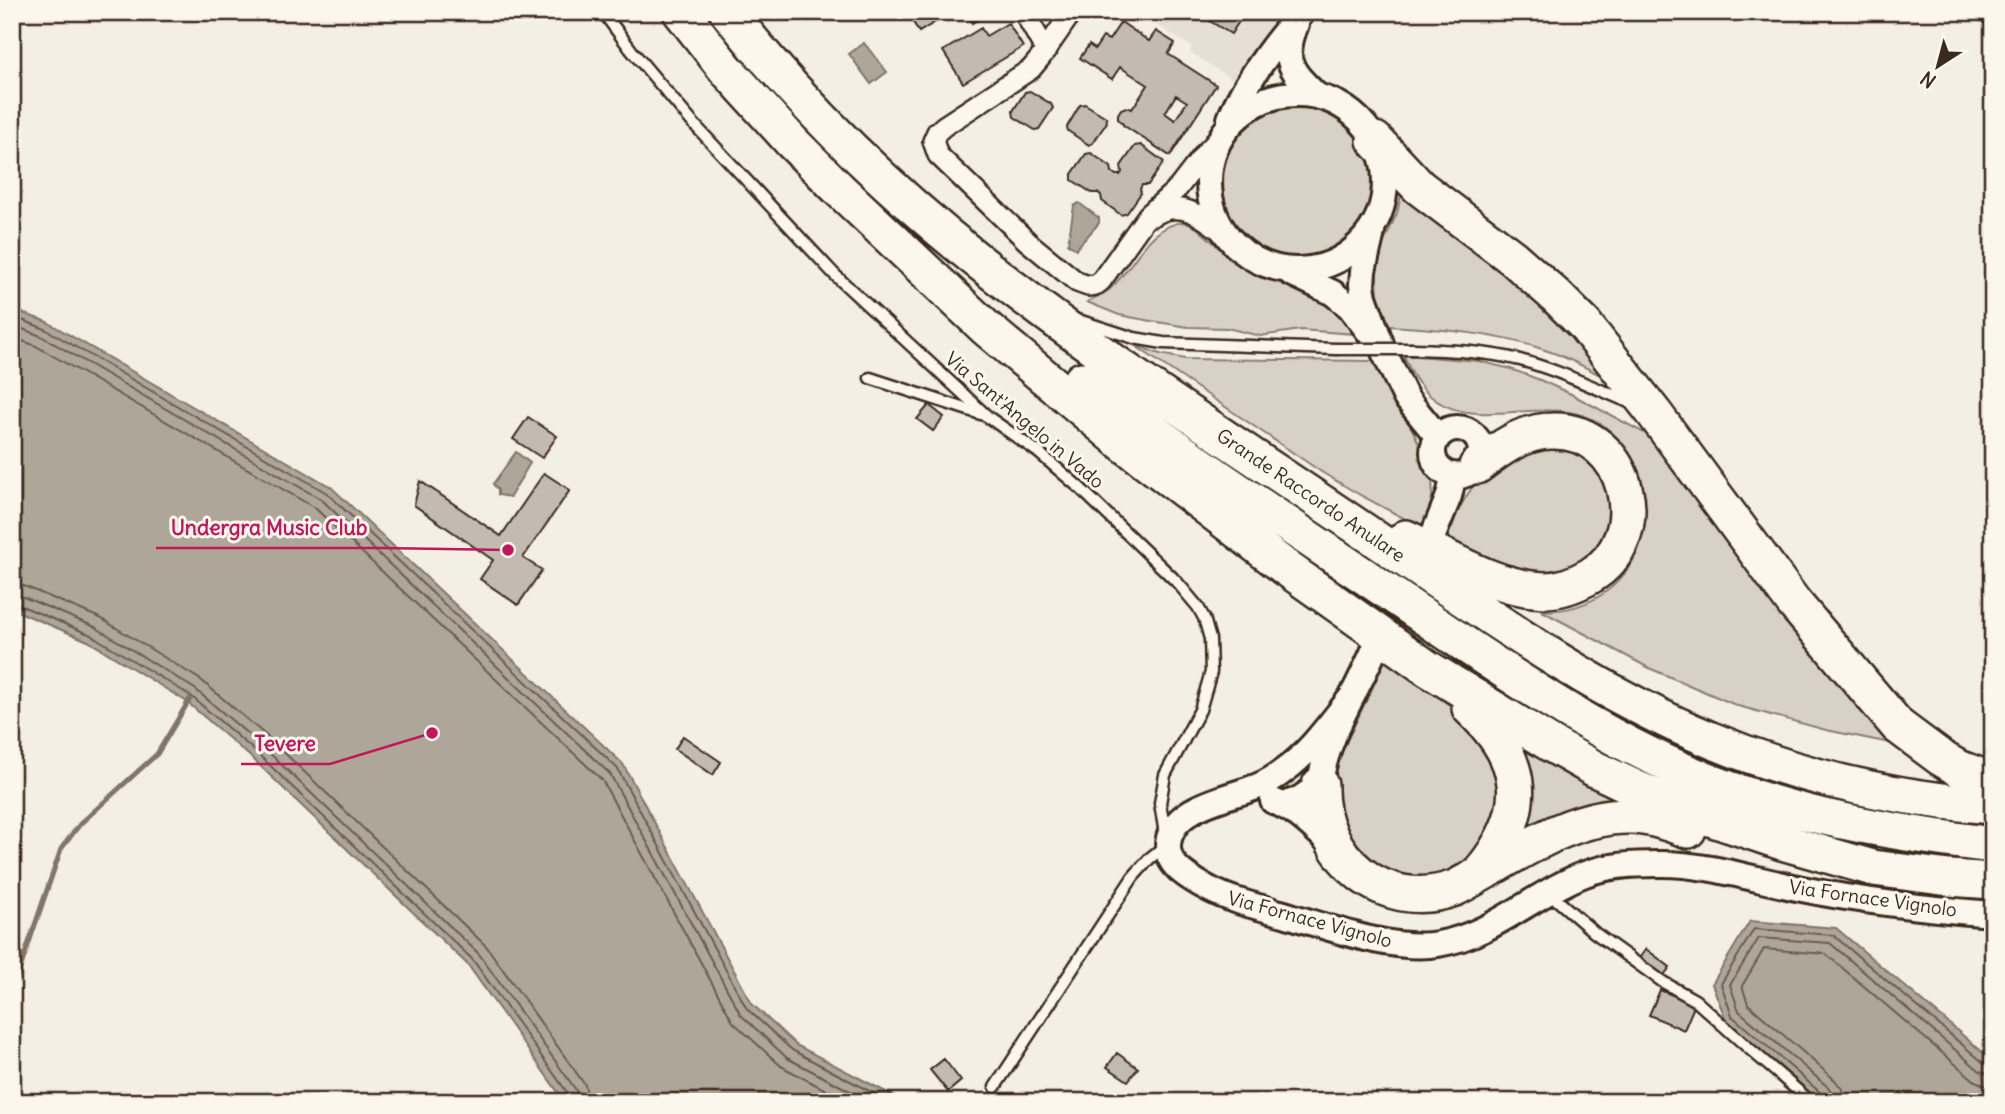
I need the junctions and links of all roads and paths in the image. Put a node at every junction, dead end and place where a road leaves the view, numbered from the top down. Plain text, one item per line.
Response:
1 (603, 12) edge
2 (681, 12) edge
3 (728, 12) edge
4 (1024, 12) edge
5 (1072, 12) edge
6 (1980, 12) edge
7 (1302, 13) edge
8 (1993, 21) edge
9 (1046, 51) junction
10 (1317, 96) junction
11 (1222, 135) junction
12 (1375, 139) junction
13 (1143, 223) junction
14 (1373, 225) junction
15 (1234, 241) junction
16 (899, 245) junction
17 (1288, 271) junction
18 (1031, 302) junction
19 (1384, 352) junction
20 (870, 378) dead end
21 (1654, 413) junction
22 (988, 417) junction
23 (1438, 437) junction
24 (1465, 471) junction
25 (1295, 484) junction
26 (1434, 533) dead end
27 (1375, 648) dead end
28 (1427, 667) junction
29 (1353, 695) junction
30 (1993, 781) edge
31 (1320, 785) junction
32 (1224, 797) junction
33 (1283, 806) junction
34 (1993, 806) edge
35 (1167, 845) junction
36 (1993, 845) edge
37 (1338, 850) junction
38 (1872, 868) junction
39 (1479, 874) junction
40 (1993, 881) edge
41 (1549, 893) junction
42 (1993, 914) edge
43 (995, 1087) dead end
44 (1811, 1102) edge

1 - 22 lane, Via Sant'Angelo in Vado
2 - 16 highway, Grande Raccordo Anulare
3 - 18 highway, Grande Raccordo Anulare
4 - 9 street
5 - 9 street
6 - 8 lane
7 - 10 street
7 - 11 street
9 - 13 street
10 - 11 street
10 - 12 street
11 - 13 street
11 - 15 street
12 - 14 street
12 - 21 highway
13 - 15 street
14 - 17 street
14 - 19 street
15 - 17 street
16 - 28 highway, Grande Raccordo Anulare
16 - 36 highway, Grande Raccordo Anulare
17 - 19 street
18 - 21 lane, bridge
18 - 25 highway, Grande Raccordo Anulare
19 - 23 street
20 - 22 lane
21 - 30 highway
22 - 35 lane, Via Sant'Angelo in Vado
23 - 24 street
23 - 24 street
24 - 25 highway
24 - 26 street
25 - 34 highway, Grande Raccordo Anulare
27 - 29 street
28 - 38 highway, Grande Raccordo Anulare
28 - 39 highway
29 - 31 street
29 - 32 street
31 - 33 street
31 - 37 highway
32 - 33 street
32 - 35 street
33 - 37 street
35 - 41 street, Via Fornace Vignolo
35 - 43 lane
37 - 39 highway
38 - 39 highway
38 - 40 highway, Grande Raccordo Anulare
41 - 42 street, Via Fornace Vignolo
41 - 44 lane

